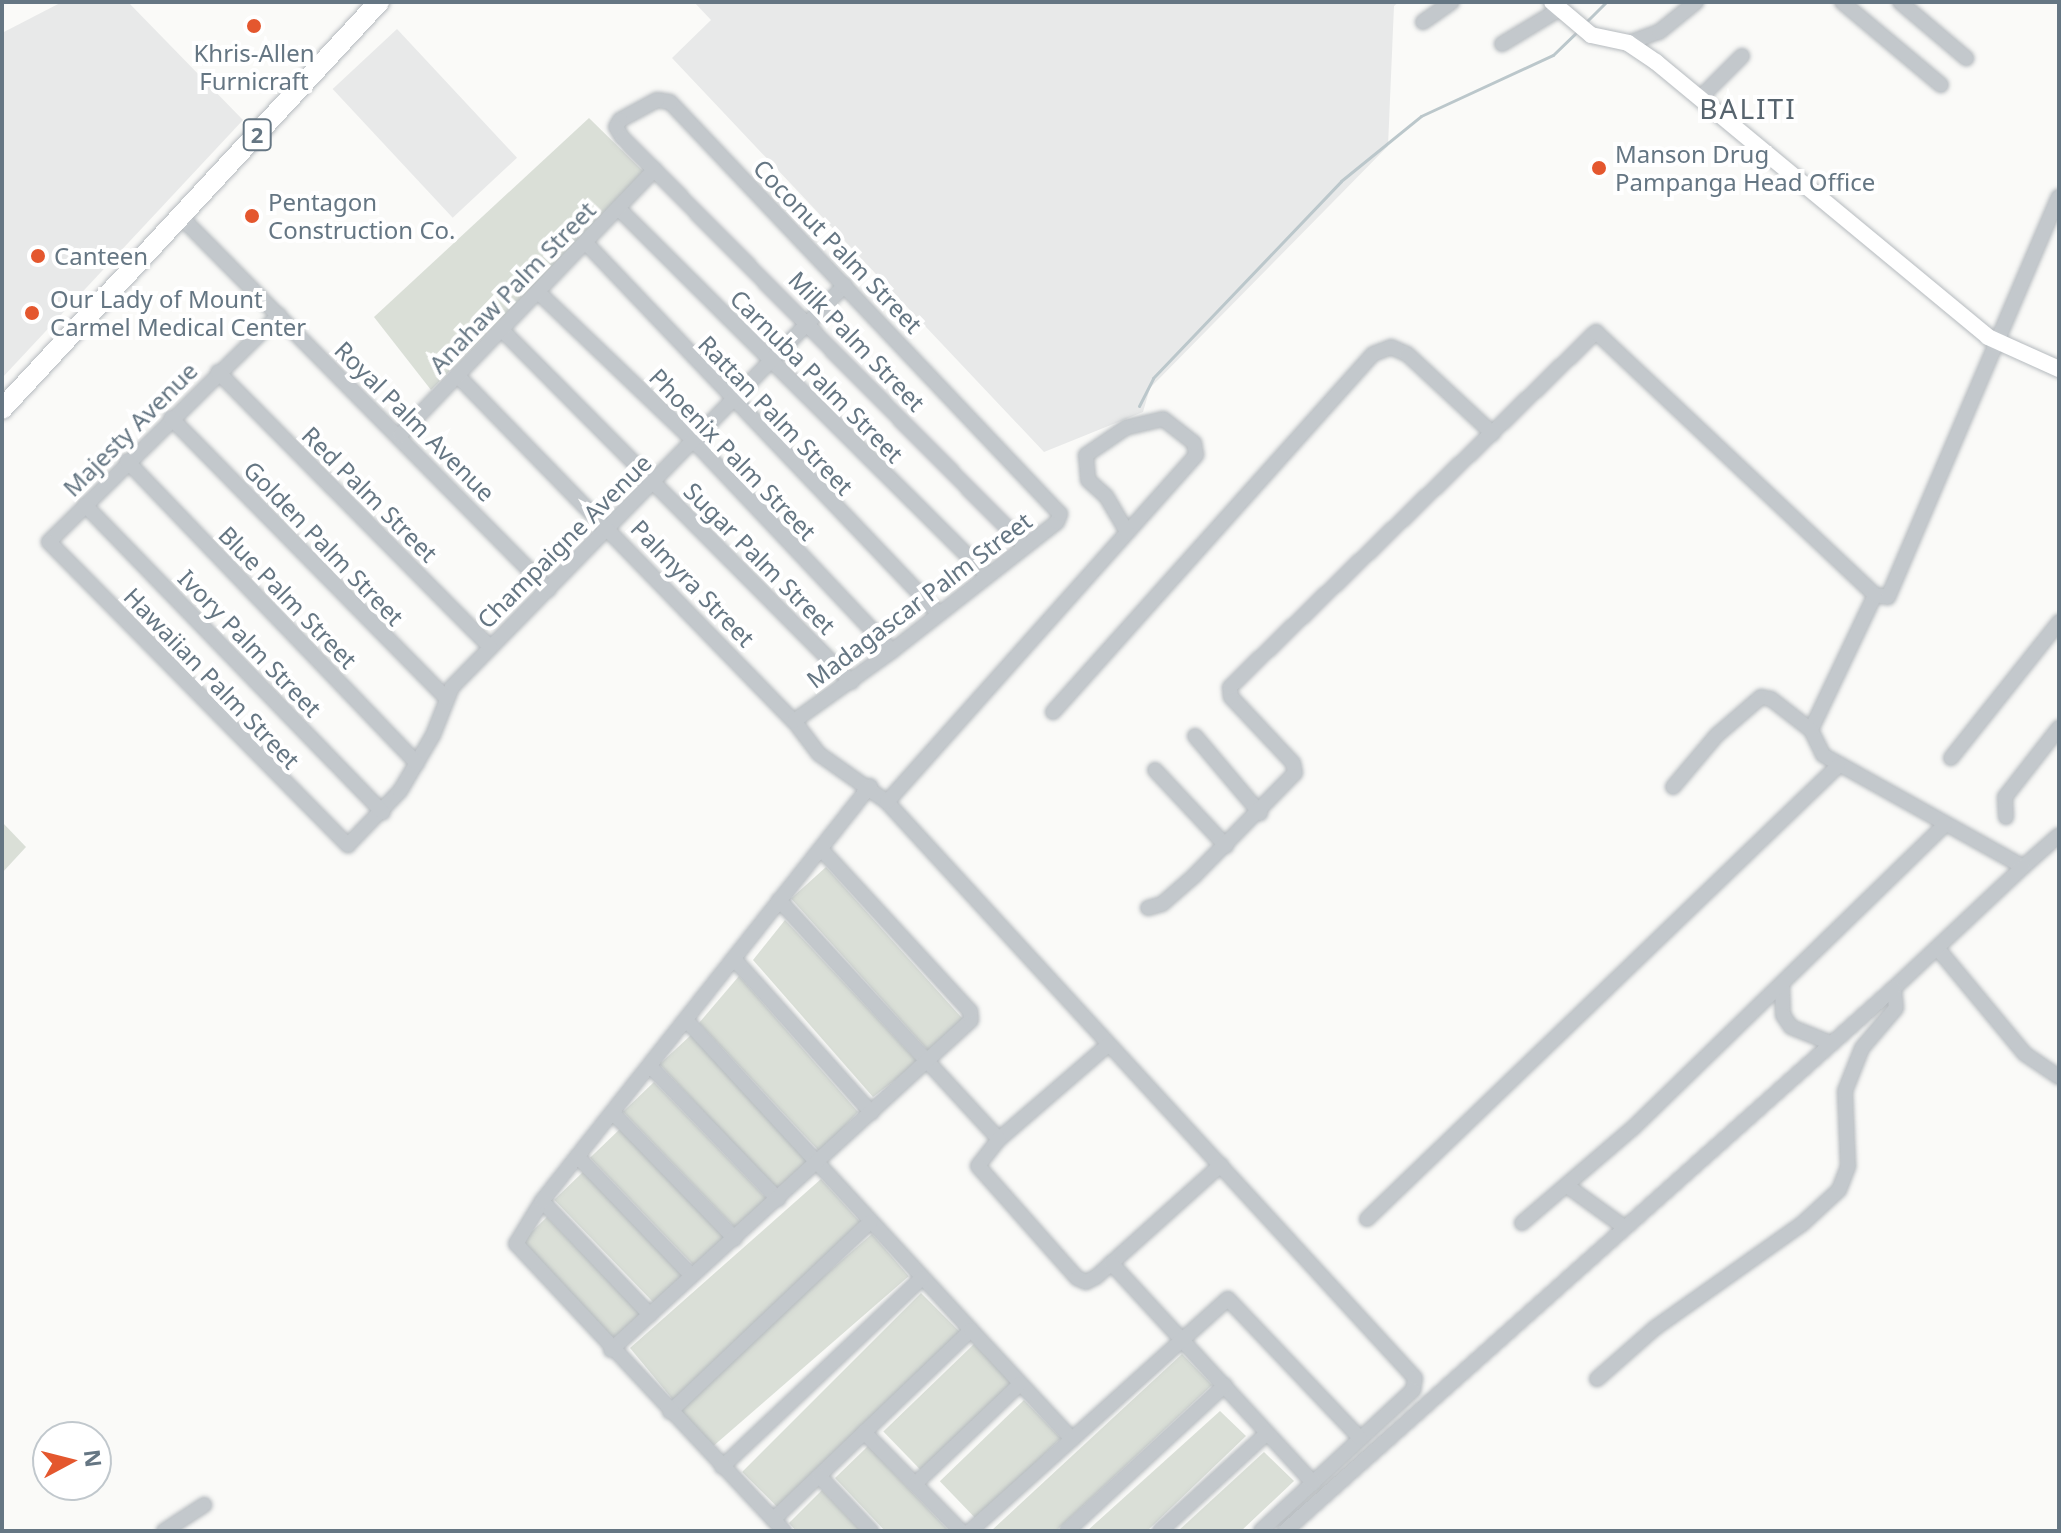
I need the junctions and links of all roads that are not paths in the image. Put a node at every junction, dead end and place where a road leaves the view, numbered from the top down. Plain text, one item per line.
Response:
1 (379, 2) edge
2 (1452, 2) edge
3 (1696, 2) edge
4 (1842, 2) edge
5 (1900, 2) edge
6 (1556, 6) edge
7 (1423, 22) dead end
8 (1628, 43) junction
9 (1502, 44) dead end
10 (1742, 56) dead end
11 (1966, 58) dead end
12 (1941, 85) dead end
13 (1701, 97) junction
14 (655, 169) junction
15 (2059, 197) edge
16 (618, 208) junction
17 (180, 216) junction
18 (586, 243) junction
19 (845, 285) junction
20 (539, 293) junction
21 (279, 315) junction
22 (810, 324) junction
23 (502, 330) junction
24 (1997, 343) junction
25 (773, 363) junction
26 (2059, 369) edge
27 (218, 372) junction
28 (457, 375) junction
29 (734, 404) junction
30 (2, 409) edge
31 (171, 418) junction
32 (1493, 434) junction
33 (400, 435) junction
34 (693, 440) junction
35 (127, 461) junction
36 (654, 482) junction
37 (85, 505) junction
38 (1057, 508) joint
39 (610, 528) junction
40 (1127, 532) junction
41 (49, 542) joint
42 (1025, 546) junction
43 (986, 574) junction
44 (549, 590) junction
45 (1875, 595) junction
46 (938, 613) junction
47 (2059, 622) edge
48 (490, 647) junction
49 (892, 651) junction
50 (851, 682) junction
51 (446, 698) junction
52 (1053, 712) dead end
53 (794, 721) junction
54 (2059, 728) edge
55 (1811, 730) junction
56 (1195, 736) dead end
57 (1951, 758) dead end
58 (417, 763) junction
59 (1838, 766) junction
60 (1155, 770) dead end
61 (870, 786) junction
62 (1673, 787) dead end
63 (887, 802) junction
64 (383, 812) junction
65 (1260, 813) junction
66 (2006, 817) dead end
67 (1945, 825) junction
68 (2059, 835) edge
69 (344, 845) joint
70 (1226, 846) junction
71 (821, 849) junction
72 (2023, 867) junction
73 (779, 900) junction
74 (1148, 908) dead end
75 (1938, 949) junction
76 (735, 960) junction
77 (1782, 985) junction
78 (1894, 988) junction
79 (687, 1021) junction
80 (1828, 1042) junction
81 (1108, 1045) junction
82 (929, 1060) junction
83 (650, 1066) junction
84 (2059, 1077) edge
85 (613, 1113) junction
86 (872, 1113) junction
87 (999, 1139) junction
88 (577, 1156) junction
89 (817, 1163) junction
90 (1221, 1165) junction
91 (1570, 1188) junction
92 (778, 1199) junction
93 (542, 1201) junction
94 (1367, 1219) dead end
95 (870, 1222) junction
96 (1522, 1223) dead end
97 (1624, 1227) junction
98 (735, 1239) junction
99 (1111, 1263) junction
100 (692, 1276) junction
101 (922, 1278) junction
102 (650, 1315) junction
103 (971, 1330) junction
104 (1183, 1338) junction
105 (611, 1350) junction
106 (1597, 1379) dead end
107 (1020, 1384) junction
108 (1225, 1385) junction
109 (670, 1412) junction
110 (864, 1432) junction
111 (1267, 1433) junction
112 (1360, 1438) junction
113 (1072, 1439) junction
114 (722, 1467) junction
115 (819, 1476) junction
116 (1313, 1483) junction
117 (915, 1484) junction
118 (204, 1505) dead end
119 (778, 1525) edge
120 (164, 1531) edge
121 (871, 1531) edge
122 (961, 1531) edge
123 (970, 1531) edge
124 (1067, 1531) edge
125 (1160, 1531) edge
126 (1261, 1531) edge
127 (1285, 1531) edge

1 - 17 highway, 2
2 - 7 street
3 - 8 street
4 - 12 street
5 - 11 street
6 - 8 main road
6 - 9 street
8 - 13 main road
10 - 13 street
13 - 24 main road
14 - 16 street, Anahaw Palm Street
14 - 19 street, Coconut Palm Street
14 - 22 street, Milk Palm Street
15 - 24 street
16 - 18 street, Anahaw Palm Street
16 - 25 street, Carnuba Palm Street
17 - 21 street, Royal Palm Avenue
17 - 30 highway, 2
18 - 20 street, Anahaw Palm Street
18 - 29 street, Rattan Palm Street
19 - 22 street, Champaigne Avenue
19 - 38 street, Coconut Palm Street
20 - 23 street, Anahaw Palm Street
20 - 34 street, Phoenix Palm Street
21 - 27 street, Majesty Avenue
21 - 33 street, Royal Palm Avenue
22 - 25 street, Champaigne Avenue
22 - 42 street, Milk Palm Street
23 - 28 street, Anahaw Palm Street
23 - 36 street, Sugar Palm Street
24 - 26 main road
24 - 45 street
25 - 29 street, Champaigne Avenue
25 - 43 street, Carnuba Palm Street
27 - 31 street, Majesty Avenue
27 - 48 street, Red Palm Street
28 - 33 street, Anahaw Palm Street
28 - 39 street, Palmyra Street
29 - 34 street, Champaigne Avenue
29 - 46 street, Rattan Palm Street
31 - 35 street, Majesty Avenue
31 - 51 street, Golden Palm Street
32 - 45 street
32 - 52 street
32 - 65 street
33 - 44 street, Royal Palm Avenue
34 - 36 street, Champaigne Avenue
34 - 49 street, Phoenix Palm Street
35 - 37 street, Majesty Avenue
35 - 58 street, Blue Palm Street
36 - 39 street, Champaigne Avenue
36 - 50 street, Sugar Palm Street
37 - 41 street, Majesty Avenue
37 - 64 street, Ivory Palm Street
38 - 42 street, Madagascar Palm Street
39 - 44 street, Champaigne Avenue
39 - 53 street, Palmyra Street
40 - 40 street
40 - 63 street
41 - 69 street, Hawaiian Palm Street
42 - 43 street, Madagascar Palm Street
43 - 46 street, Madagascar Palm Street
44 - 48 street, Champaigne Avenue
45 - 55 street
46 - 49 street, Madagascar Palm Street
47 - 57 street
48 - 51 street, Champaigne Avenue
49 - 50 street, Madagascar Palm Street
50 - 53 street, Madagascar Palm Street
51 - 58 street, Champaigne Avenue
53 - 61 street, Palmyra Street
54 - 66 street
55 - 59 street
55 - 62 street
56 - 65 street
58 - 64 street, Champaigne Avenue
59 - 67 street
59 - 94 street
60 - 70 street
61 - 63 street, Palmyra Street
61 - 71 street
63 - 81 street, Palmyra Street
64 - 69 street, Champaigne Avenue
65 - 70 street
67 - 72 street
67 - 77 street
68 - 72 street
70 - 74 street
71 - 73 street
71 - 82 street
72 - 75 street
73 - 76 street
73 - 82 street
75 - 78 street
75 - 84 street
76 - 79 street
76 - 86 street
77 - 80 street
77 - 91 street
78 - 80 street
78 - 106 street
79 - 83 street
79 - 89 street
80 - 97 street
81 - 87 street
81 - 90 street, Palmyra Street
82 - 86 street
82 - 87 street
83 - 85 street
83 - 92 street
85 - 88 street
85 - 98 street
86 - 89 street
87 - 99 street
88 - 93 street
88 - 100 street
89 - 92 street
89 - 95 street
90 - 99 street
90 - 112 street, Palmyra Street
91 - 96 street
91 - 97 street
92 - 98 street
93 - 102 street
93 - 105 street
95 - 101 street
95 - 109 street
97 - 127 street
98 - 100 street
99 - 104 street
100 - 102 street
101 - 103 street
101 - 114 street
102 - 105 street
103 - 107 street
103 - 110 street
104 - 108 street
104 - 112 street
104 - 113 street
105 - 109 street
107 - 113 street
107 - 117 street
108 - 111 street
108 - 124 street
109 - 114 street
110 - 115 street
110 - 117 street
111 - 116 street
111 - 125 street
112 - 116 street
113 - 123 street
114 - 119 street
115 - 119 street
115 - 121 street
116 - 126 street
117 - 122 street
118 - 120 street

